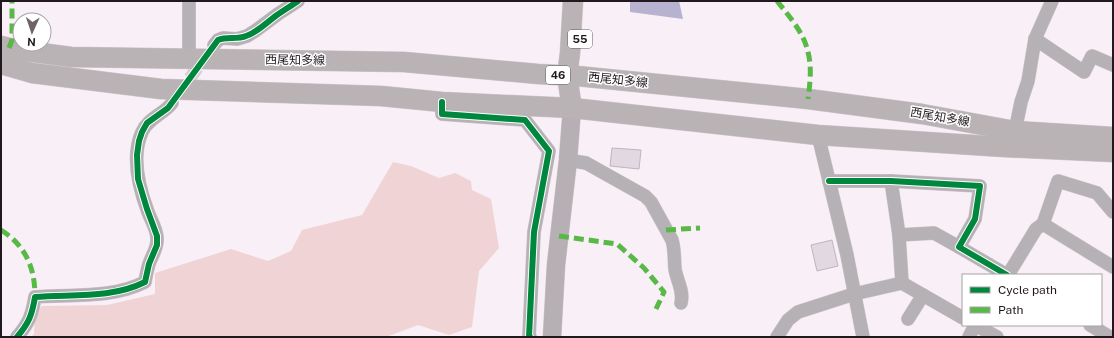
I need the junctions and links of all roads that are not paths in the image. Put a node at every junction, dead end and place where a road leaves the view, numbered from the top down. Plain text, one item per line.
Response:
1 (189, 1) edge
2 (298, 1) edge
3 (573, 1) edge
4 (584, 1) edge
5 (1052, 1) edge
6 (1036, 39) junction
7 (214, 45) tunnel mouth
8 (1, 46) edge
9 (190, 59) junction
10 (1, 64) edge
11 (1113, 65) edge
12 (572, 76) junction
13 (442, 102) junction
14 (172, 103) tunnel mouth
15 (572, 108) junction
16 (1015, 131) junction
17 (818, 135) junction
18 (1113, 137) edge
19 (1113, 152) edge
20 (568, 160) junction
21 (829, 181) junction
22 (891, 181) junction
23 (1113, 212) edge
24 (1044, 224) junction
25 (900, 235) junction
26 (959, 247) junction
27 (1113, 267) edge
28 (1005, 274) edge
29 (1008, 274) edge
30 (902, 283) junction
31 (854, 294) junction
32 (923, 295) junction
33 (681, 303) dead end
34 (962, 317) edge
35 (908, 319) dead end
36 (974, 326) edge
37 (977, 326) edge
38 (1092, 326) edge
39 (18, 337) edge
40 (530, 337) edge
41 (552, 337) edge
42 (777, 337) edge
43 (863, 337) edge
44 (969, 337) edge
45 (996, 337) edge
46 (1110, 337) edge

1 - 9 street
2 - 7 street
3 - 12 main road, 55
4 - 12 main road, 55
5 - 6 street
6 - 11 street
6 - 16 street
8 - 9 main road, 西尾知多線 / 46
9 - 12 main road, 西尾知多線 / 46
10 - 13 main road, 西尾知多線
12 - 15 main road, 55
12 - 16 main road, 西尾知多線 / 46
13 - 15 main road, 西尾知多線
13 - 40 street
14 - 39 street
15 - 17 main road, 西尾知多線
15 - 20 street
16 - 18 main road, 西尾知多線 / 46
17 - 19 main road, 西尾知多線
17 - 21 street
20 - 33 street
20 - 41 street
21 - 22 street
21 - 31 street
22 - 25 street
22 - 26 street
23 - 24 street
24 - 27 street
24 - 29 street
25 - 26 street
25 - 30 street
26 - 28 street
30 - 31 street
30 - 32 street
31 - 42 street
31 - 43 street
32 - 34 street
32 - 35 street
36 - 44 street
37 - 45 street
38 - 46 street

